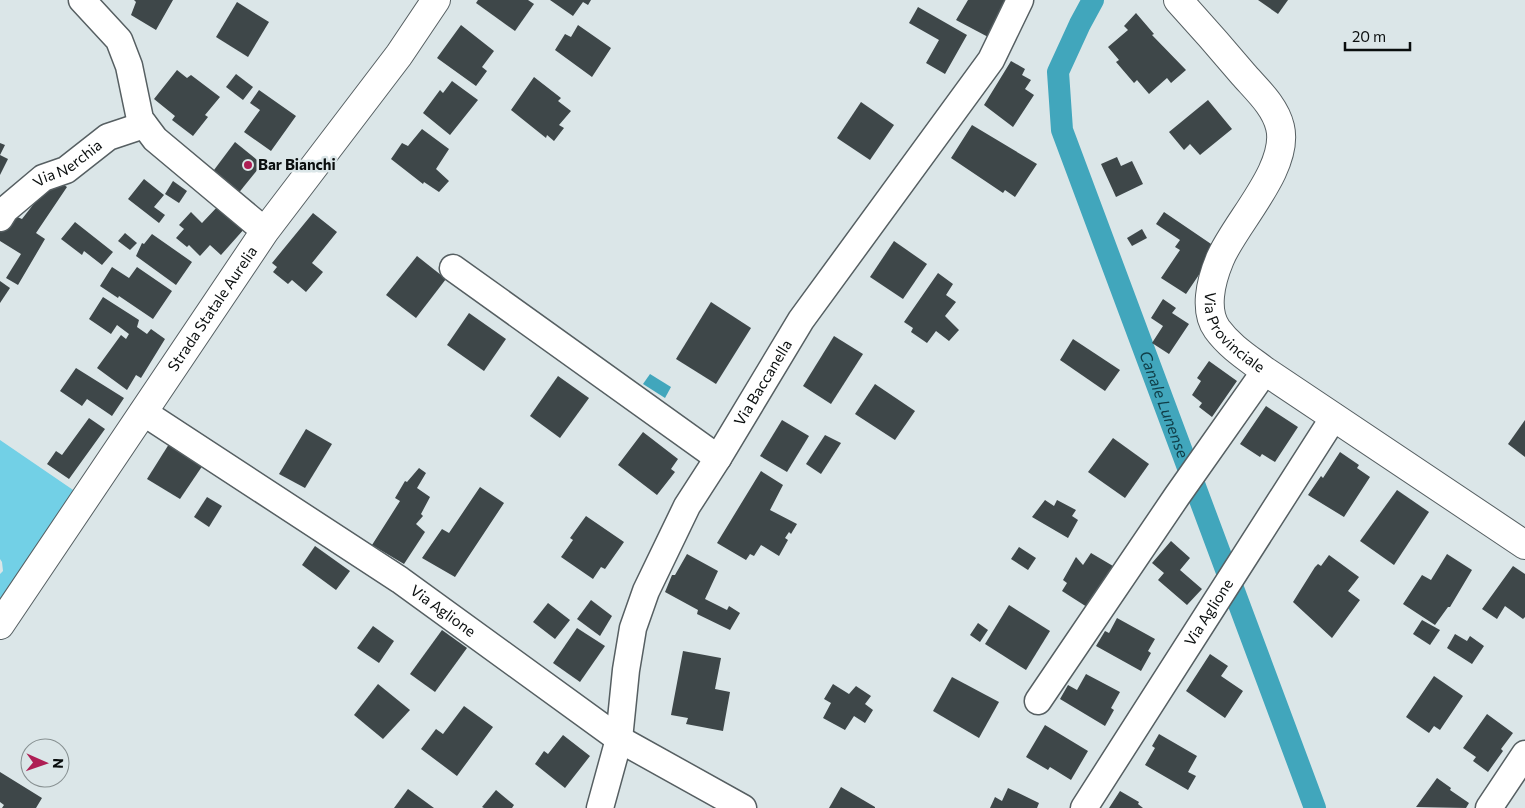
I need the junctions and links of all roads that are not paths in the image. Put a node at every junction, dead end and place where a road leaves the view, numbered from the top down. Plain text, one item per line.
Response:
1 (82, 0) edge
2 (436, 0) edge
3 (1020, 0) edge
4 (1178, 0) edge
5 (144, 125) junction
6 (0, 218) edge
7 (264, 231) junction
8 (453, 268) dead end
9 (1265, 371) junction
10 (143, 412) junction
11 (1334, 417) junction
12 (718, 458) junction
13 (1525, 545) edge
14 (0, 626) edge
15 (1038, 701) dead end
16 (619, 739) junction
17 (1525, 754) edge
18 (600, 808) edge
19 (743, 808) edge
20 (1084, 808) edge
21 (1489, 808) edge

1 - 5 street
2 - 7 main road, Strada Statale Aurelia
3 - 12 street, Via Baccanella
4 - 9 main road, Via Provinciale
5 - 6 street, Via Nerchia
5 - 7 street
7 - 10 main road, Strada Statale Aurelia
8 - 12 street
9 - 11 main road, Via Provinciale
9 - 15 street
10 - 14 main road, Strada Statale Aurelia
10 - 16 street, Via Aglione
11 - 13 main road, Via Provinciale
11 - 20 street, Via Aglione
12 - 16 street, Via Baccanella
16 - 18 street, Via Baccanella
16 - 19 street, Via Aglione
17 - 21 street

